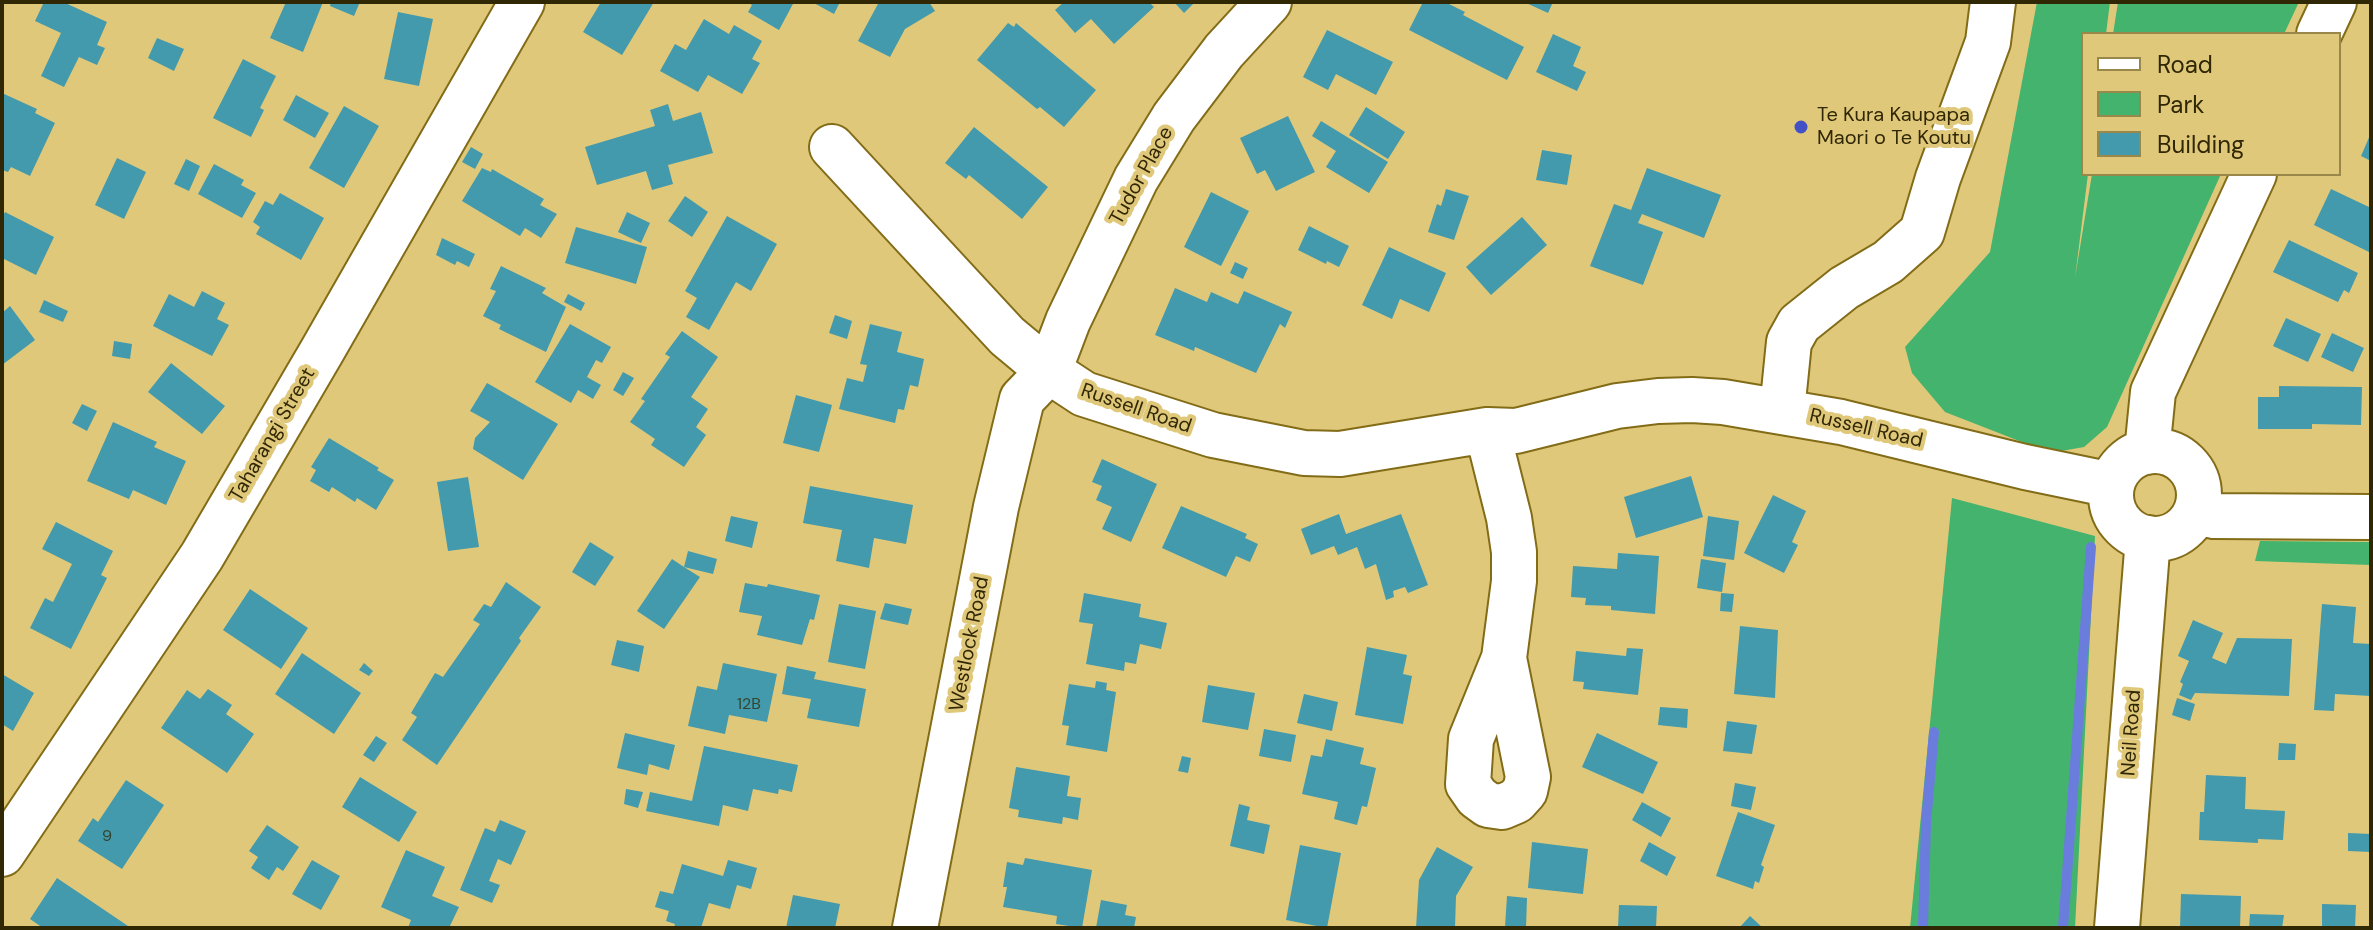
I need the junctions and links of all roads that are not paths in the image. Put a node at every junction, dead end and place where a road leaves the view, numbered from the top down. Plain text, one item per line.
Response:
1 (522, 2) edge
2 (1269, 2) edge
3 (1993, 2) edge
4 (2334, 2) edge
5 (2320, 32) edge
6 (832, 147) dead end
7 (2253, 176) edge
8 (1049, 371) junction
9 (1782, 411) junction
10 (1487, 430) junction
11 (2147, 452) junction
12 (2112, 485) junction
13 (2196, 512) junction
14 (2371, 517) edge
15 (2148, 538) junction
16 (1504, 658) dead end
17 (2, 854) edge
18 (915, 928) edge
19 (2117, 928) edge

1 - 17 street, Taharangi Street
2 - 8 street, Tudor Place
3 - 9 street
4 - 5 street
6 - 8 street, Russell Road
7 - 11 street
8 - 10 street, Russell Road
8 - 18 street, Westlock Road
9 - 10 street, Russell Road
9 - 12 street, Russell Road
10 - 16 street
11 - 12 street
11 - 13 street
12 - 15 street
13 - 14 street
13 - 15 street
15 - 19 street, Neil Road

